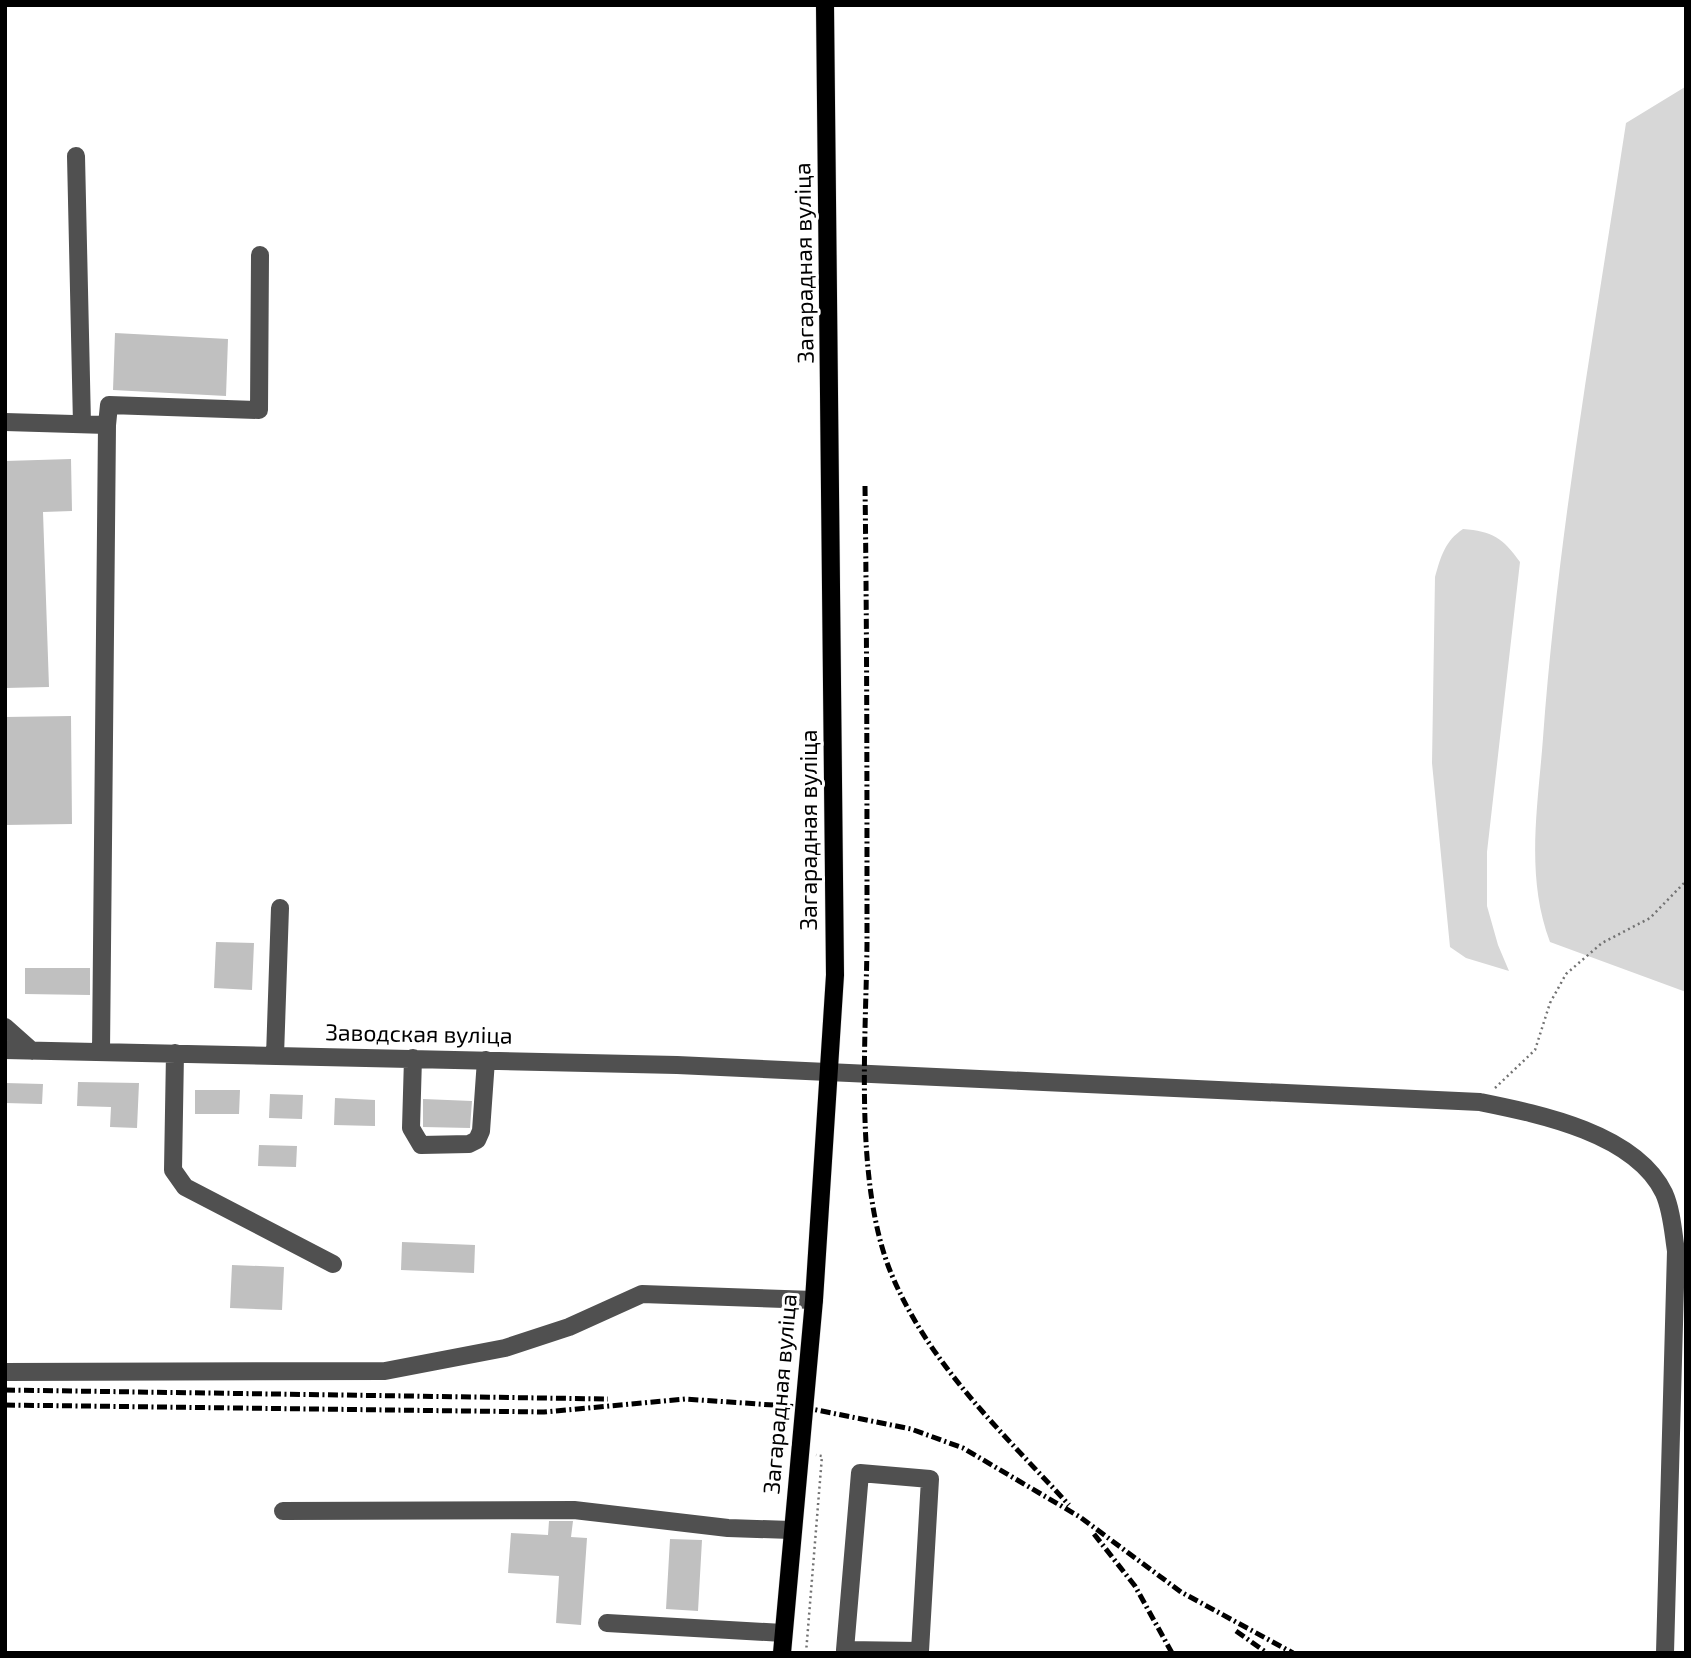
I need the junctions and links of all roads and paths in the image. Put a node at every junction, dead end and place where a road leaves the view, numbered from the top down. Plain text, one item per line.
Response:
1 (825, 5) edge
2 (76, 156) dead end
3 (260, 255) dead end
4 (5, 422) edge
5 (82, 424) junction
6 (107, 425) junction
7 (1686, 881) edge
8 (280, 908) dead end
9 (5, 1027) edge
10 (5, 1050) edge
11 (32, 1051) junction
12 (101, 1052) junction
13 (175, 1054) junction
14 (275, 1056) junction
15 (413, 1058) junction
16 (486, 1060) junction
17 (830, 1073) junction
18 (1480, 1102) junction
19 (332, 1264) dead end
20 (814, 1300) junction
21 (5, 1372) edge
22 (798, 1455) junction
23 (283, 1511) dead end
24 (791, 1530) junction
25 (607, 1623) dead end
26 (783, 1633) junction
27 (845, 1651) edge
28 (782, 1653) edge
29 (806, 1653) edge
30 (1665, 1653) edge

1 - 17 main road, Загарадная вуліца
2 - 5 street
3 - 6 street
4 - 5 street
5 - 6 street
6 - 12 street
7 - 18 path
8 - 14 street
9 - 11 street
10 - 11 street, Заводская вуліца
11 - 12 street, Заводская вуліца
12 - 13 street, Заводская вуліца
13 - 14 street, Заводская вуліца
13 - 19 street
14 - 15 street, Заводская вуліца
15 - 16 street, Заводская вуліца
15 - 16 street
16 - 17 street, Заводская вуліца
17 - 18 street, Заводская вуліца
17 - 20 main road, Загарадная вуліца
18 - 30 street, Заводская вуліца
20 - 21 street
20 - 22 main road, Загарадная вуліца
22 - 24 main road, Загарадная вуліца
22 - 29 path
23 - 24 street
24 - 26 main road, Загарадная вуліца
25 - 26 street
26 - 28 main road, Загарадная вуліца
27 - 27 street

